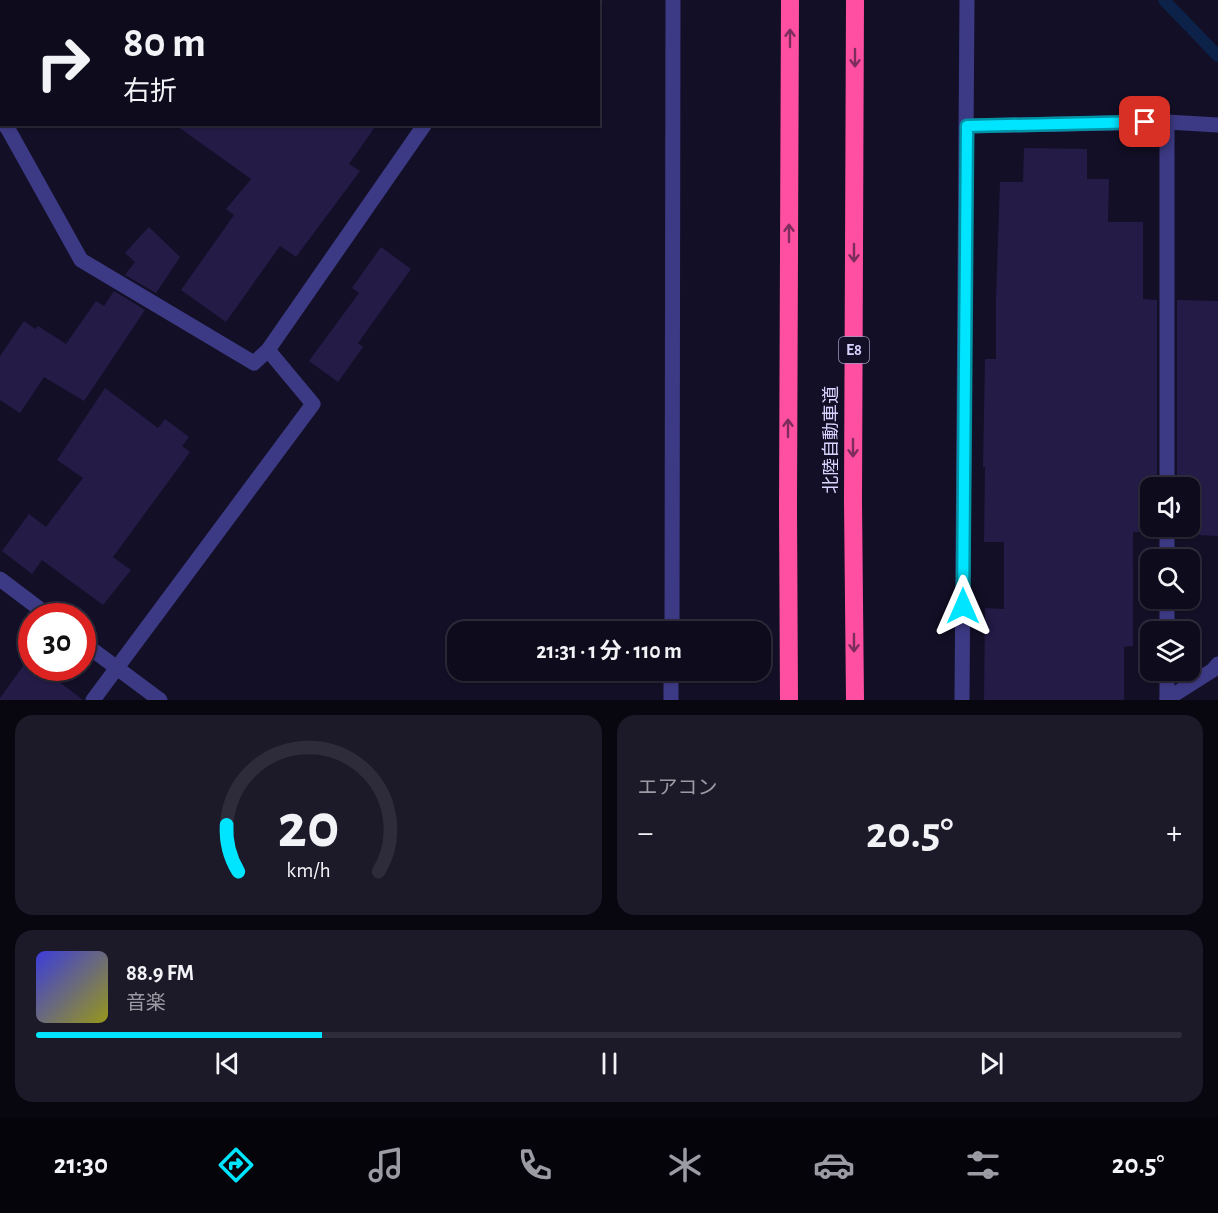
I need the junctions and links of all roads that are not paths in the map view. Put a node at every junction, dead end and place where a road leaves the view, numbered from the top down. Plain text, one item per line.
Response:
1 (673, 0) edge
2 (790, 0) edge
3 (855, 0) edge
4 (967, 0) edge
5 (1167, 122) junction
6 (1218, 125) edge
7 (5, 126) edge
8 (424, 126) edge
9 (967, 126) junction
10 (268, 350) junction
11 (1167, 477) edge
12 (788, 507) junction
13 (0, 579) edge
14 (32, 603) edge
15 (672, 621) edge
16 (96, 652) edge
17 (1218, 664) edge
18 (117, 668) junction
19 (671, 681) edge
20 (1167, 681) edge
21 (1167, 699) edge
22 (93, 700) edge
23 (160, 700) edge
24 (671, 700) edge
25 (776, 700) edge
26 (789, 700) edge
27 (855, 700) edge
28 (962, 700) edge

1 - 15 street
12 -> 2 highway
3 -> 27 highway, 北陸自動車道 / E8
4 - 9 street
5 - 6 street
5 - 9 street
5 - 11 street
7 - 10 street
8 - 10 street
9 - 28 street
10 - 18 street
12 - 25 highway
12 - 26 highway
13 - 14 street
16 - 18 street
17 - 21 street
18 - 22 street
18 - 23 street
19 - 24 street
20 - 21 street

